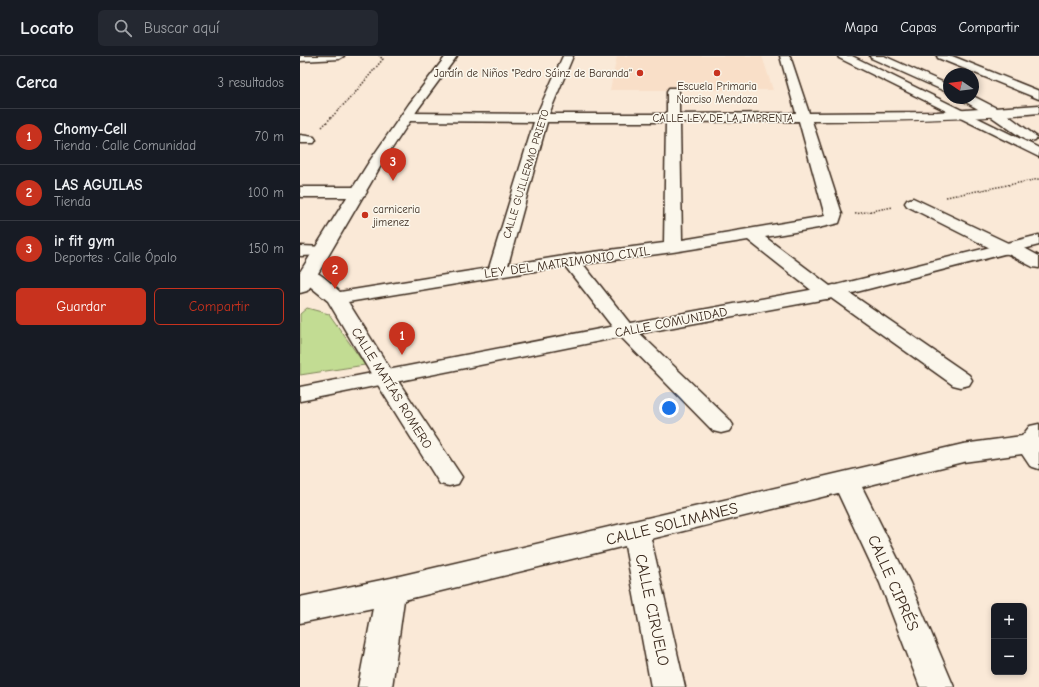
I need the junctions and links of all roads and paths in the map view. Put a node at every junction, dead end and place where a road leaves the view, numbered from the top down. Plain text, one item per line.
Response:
1 (336, 56) edge
2 (379, 56) edge
3 (452, 56) edge
4 (568, 56) edge
5 (785, 56) edge
6 (843, 56) edge
7 (875, 56) edge
8 (942, 56) edge
9 (303, 63) edge
10 (943, 86) edge
11 (673, 91) dead end
12 (1039, 94) edge
13 (979, 104) edge
14 (1039, 109) edge
15 (997, 114) junction
16 (960, 115) junction
17 (407, 117) junction
18 (805, 117) junction
19 (672, 118) junction
20 (541, 119) junction
21 (304, 140) edge
22 (1039, 144) edge
23 (1039, 153) edge
24 (300, 192) edge
25 (359, 192) junction
26 (913, 203) dead end
27 (751, 234) junction
28 (1039, 240) edge
29 (673, 247) junction
30 (1008, 248) junction
31 (300, 251) edge
32 (321, 251) junction
33 (570, 260) junction
34 (1039, 263) edge
35 (497, 272) junction
36 (304, 281) edge
37 (830, 292) junction
38 (336, 298) junction
39 (625, 330) junction
40 (384, 377) junction
41 (961, 380) dead end
42 (300, 394) edge
43 (721, 425) dead end
44 (1036, 445) edge
45 (449, 477) dead end
46 (846, 481) junction
47 (636, 532) junction
48 (391, 591) junction
49 (300, 610) edge
50 (375, 687) edge
51 (668, 687) edge
52 (938, 687) edge

1 - 9 street
2 - 21 path
3 - 17 street
4 - 20 street, CALLE GUILLERMO PRIETO
5 - 18 street
6 - 16 street
7 - 10 street
8 - 12 street
11 - 19 street
13 - 15 street
14 - 15 street, CALLE LEY DE LA IMPRENTA
15 - 16 street, CALLE LEY DE LA IMPRENTA
15 - 22 street
16 - 18 street, CALLE LEY DE LA IMPRENTA
16 - 23 street
17 - 20 street, CALLE LEY DE LA IMPRENTA
17 - 25 street
18 - 19 street, CALLE LEY DE LA IMPRENTA
18 - 27 street, LEY DEL MATRIMONIO CIVIL
19 - 20 street, CALLE LEY DE LA IMPRENTA
19 - 29 street
20 - 35 street, CALLE GUILLERMO PRIETO
24 - 25 street
25 - 32 street
26 - 30 street
27 - 29 street, LEY DEL MATRIMONIO CIVIL
27 - 37 street
28 - 30 street, CALLE COMUNIDAD
29 - 33 street, LEY DEL MATRIMONIO CIVIL
30 - 34 street
30 - 37 street, CALLE COMUNIDAD
31 - 32 street
32 - 36 street
33 - 35 street, LEY DEL MATRIMONIO CIVIL
33 - 39 street
35 - 38 street, LEY DEL MATRIMONIO CIVIL
36 - 38 street
37 - 39 street, CALLE COMUNIDAD
37 - 41 street
38 - 40 street, CALLE MATÍAS ROMERO
39 - 40 street, CALLE COMUNIDAD
39 - 43 street
40 - 42 street, CALLE COMUNIDAD
40 - 45 street, CALLE MATÍAS ROMERO
44 - 46 street, CALLE SOLIMANES
46 - 47 street, CALLE SOLIMANES
46 - 52 street, CALLE CIPRÉS
47 - 48 street, CALLE SOLIMANES
47 - 51 street, CALLE CIRUELO
48 - 49 street, CALLE SOLIMANES
48 - 50 street

